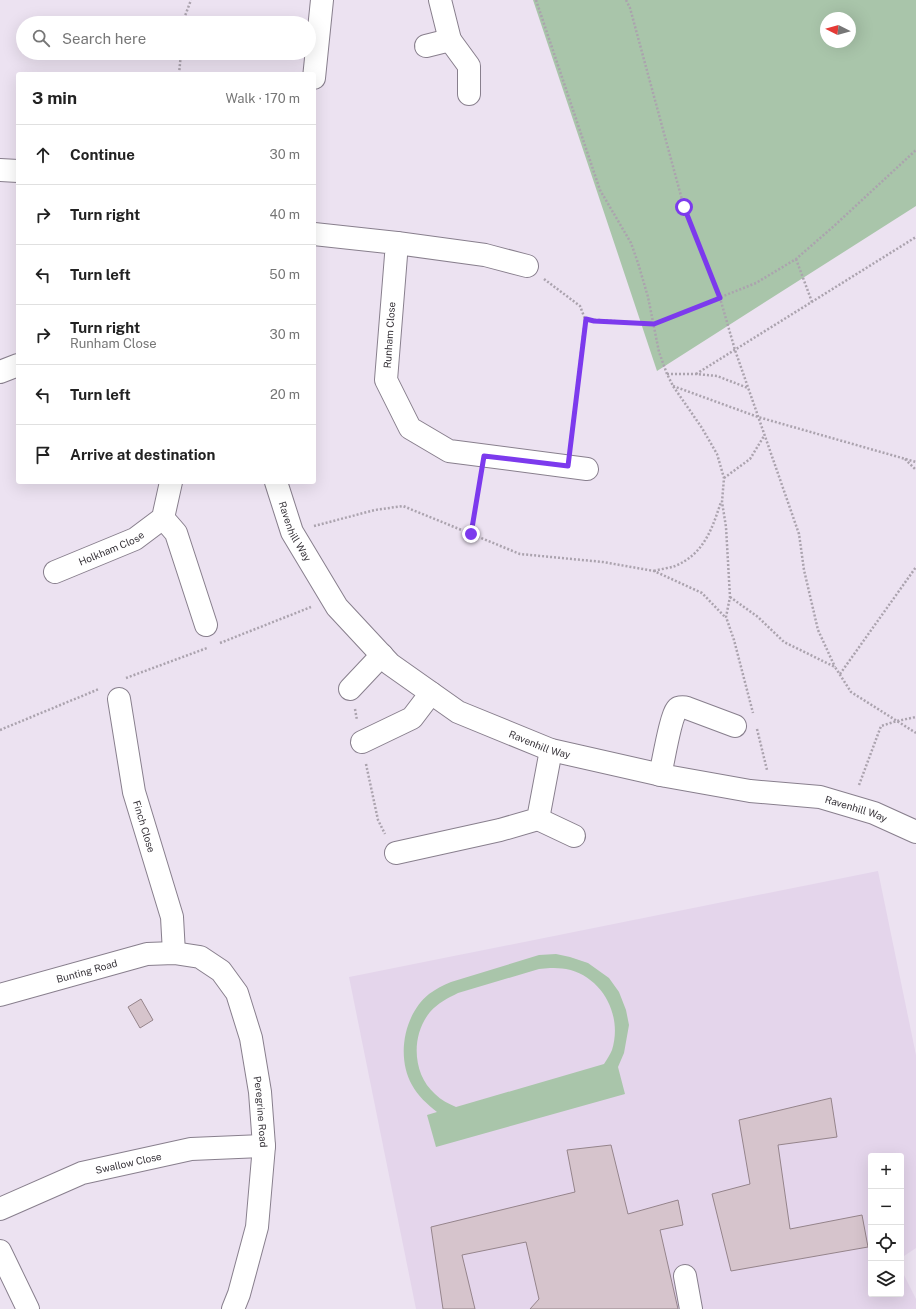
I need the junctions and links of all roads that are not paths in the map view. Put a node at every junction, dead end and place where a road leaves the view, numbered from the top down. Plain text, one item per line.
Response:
1 (322, 0) edge
2 (440, 0) edge
3 (450, 40) junction
4 (426, 46) dead end
5 (316, 58) edge
6 (316, 60) edge
7 (315, 72) edge
8 (469, 94) dead end
9 (0, 170) edge
10 (16, 171) edge
11 (316, 234) edge
12 (396, 243) junction
13 (527, 266) road end
14 (16, 366) edge
15 (0, 372) edge
16 (578, 468) road end
17 (171, 484) edge
18 (277, 484) edge
19 (163, 518) junction
20 (55, 572) dead end
21 (206, 625) dead end
22 (382, 655) junction
23 (115, 689) road end
24 (350, 689) road end
25 (431, 693) junction
26 (748, 721) road end
27 (362, 742) road end
28 (551, 750) junction
29 (660, 775) junction
30 (538, 819) junction
31 (916, 832) edge
32 (574, 836) dead end
33 (396, 853) road end
34 (174, 953) junction
35 (0, 995) edge
36 (264, 1146) junction
37 (0, 1209) edge
38 (0, 1251) edge
39 (685, 1276) dead end
40 (28, 1309) edge
41 (233, 1309) edge
42 (691, 1309) edge

1 - 5 street
2 - 3 street
3 - 4 street
3 - 8 street
6 - 7 street
9 - 10 street
11 - 12 street
12 - 13 street
12 - 16 street, Runham Close
14 - 15 street
17 - 19 street
18 - 22 street, Ravenhill Way
19 - 20 street, Holkham Close
19 - 21 street
22 - 24 street
22 - 25 street, Ravenhill Way
23 - 34 street, Finch Close
25 - 27 street
25 - 28 street, Ravenhill Way
26 - 29 street
28 - 29 street, Ravenhill Way
28 - 30 street
29 - 31 street, Ravenhill Way
30 - 32 street
30 - 33 street
34 - 35 street, Bunting Road
34 - 36 street, Peregrine Road
36 - 37 street, Swallow Close
36 - 41 street, Peregrine Road
38 - 40 street
39 - 42 street

